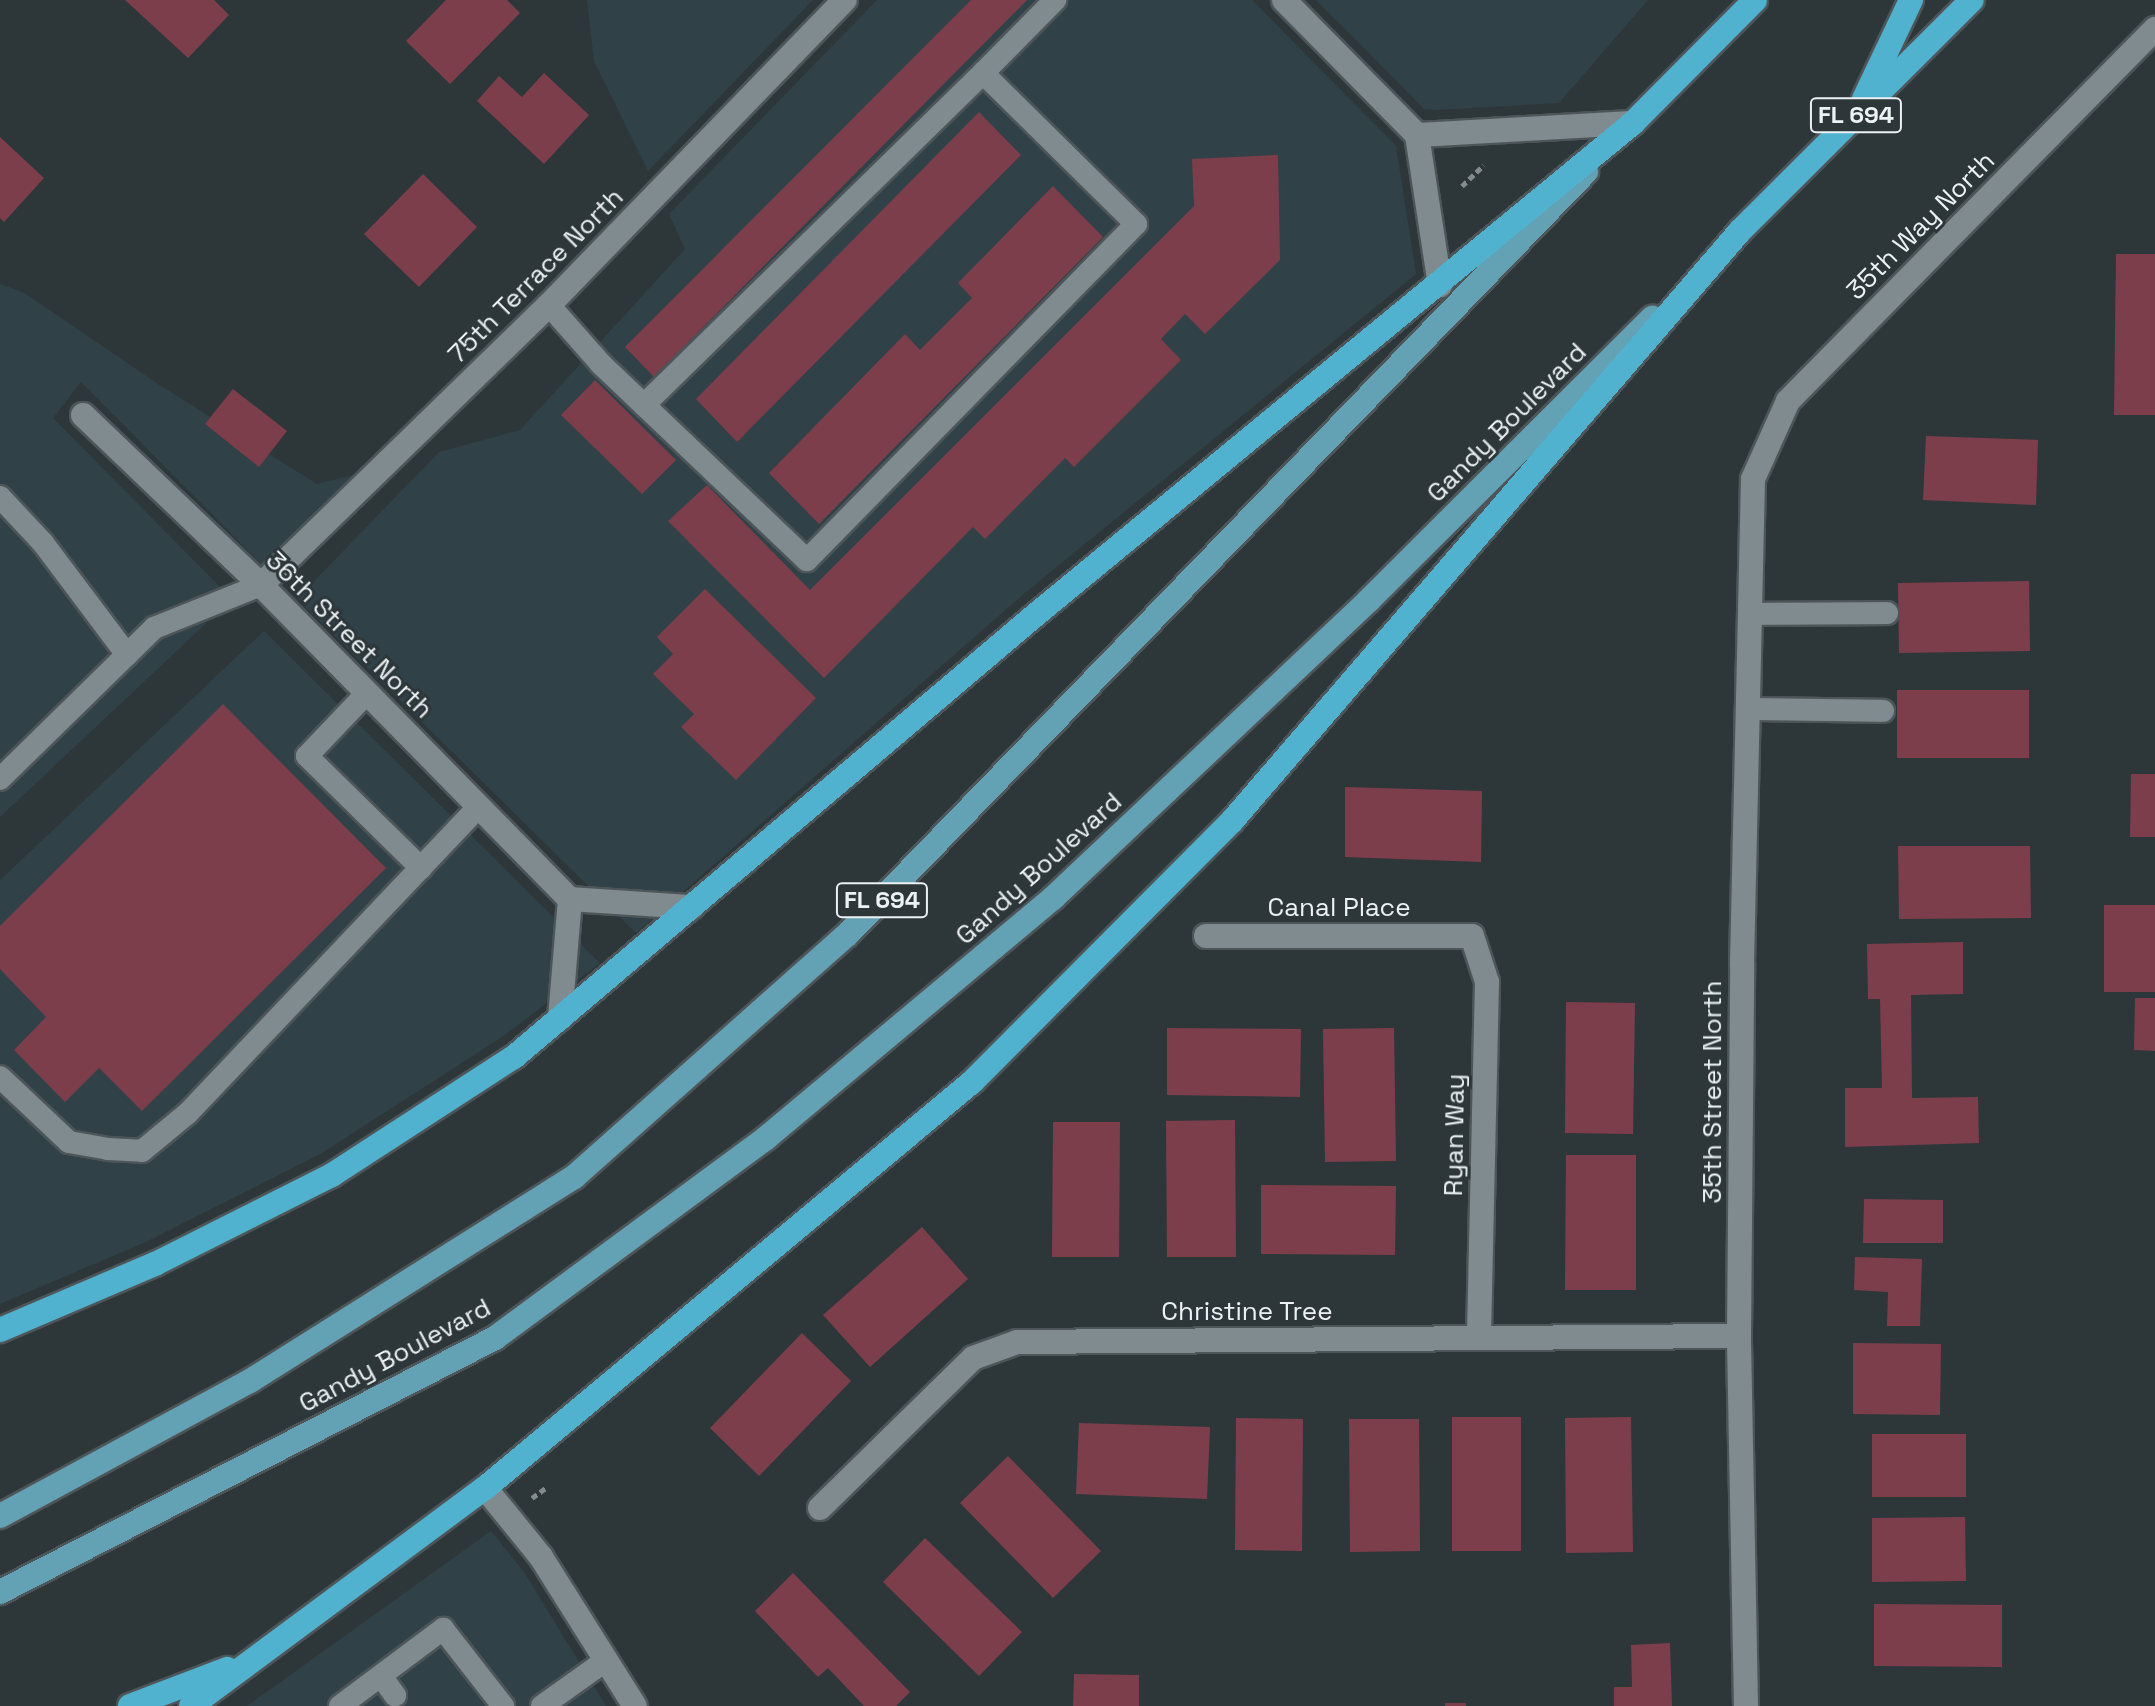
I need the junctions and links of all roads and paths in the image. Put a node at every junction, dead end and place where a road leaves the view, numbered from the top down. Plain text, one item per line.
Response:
1 (845, 0) edge
2 (1055, 0) edge
3 (1284, 0) edge
4 (1755, 0) edge
5 (1911, 0) edge
6 (1972, 0) edge
7 (2155, 29) edge
8 (983, 73) junction
9 (1856, 116) junction
10 (1633, 123) junction
11 (1417, 135) junction
12 (1492, 158) dead end
13 (1462, 186) dead end
14 (1740, 231) junction
15 (1440, 285) junction
16 (549, 305) junction
17 (644, 405) junction
18 (83, 415) dead end
19 (1753, 479) joint
20 (0, 497) edge
21 (261, 585) junction
22 (1887, 613) dead end
23 (1750, 614) junction
24 (127, 655) junction
25 (367, 693) junction
26 (1748, 709) junction
27 (1883, 711) dead end
28 (0, 779) edge
29 (479, 806) junction
30 (421, 868) junction
31 (570, 899) junction
32 (692, 907) junction
33 (1206, 936) dead end
34 (1472, 936) joint
35 (560, 1019) junction
36 (0, 1077) edge
37 (0, 1330) edge
38 (1739, 1336) junction
39 (1479, 1338) junction
40 (485, 1488) junction
41 (820, 1508) dead end
42 (0, 1515) edge
43 (0, 1592) edge
44 (252, 1660) junction
45 (605, 1661) junction
46 (381, 1676) junction
47 (395, 1695) dead end
48 (130, 1706) edge
49 (191, 1706) edge
50 (340, 1706) edge
51 (503, 1706) edge
52 (542, 1706) edge
53 (635, 1706) edge
54 (1746, 1706) edge

1 - 16 street, 75th Terrace North
2 - 8 lane
3 - 11 street
4 - 10 highway, Gandy Boulevard / FL 694
5 - 9 highway
6 - 9 highway, Gandy Boulevard / FL 694
7 - 19 street, 35th Way North
8 - 17 lane
8 - 17 lane
9 - 14 highway, Gandy Boulevard / FL 694
10 - 11 street
10 - 15 highway
10 - 42 main road, Gandy Boulevard / FL 694
11 - 15 street
12 - 13 path
14 - 40 highway
14 - 43 main road, Gandy Boulevard / FL 694
15 - 32 highway
16 - 17 lane
16 - 21 street, 75th Terrace North
18 - 21 street, 36th Street North
19 - 23 street, 35th Street North
20 - 24 lane
21 - 24 lane
21 - 25 street, 36th Street North
22 - 23 lane
23 - 26 street, 35th Street North
24 - 28 lane
25 - 29 street, 36th Street North
25 - 30 lane
26 - 27 lane
26 - 38 street, 35th Street North
29 - 30 lane
29 - 31 street, 36th Street North
30 - 36 lane
31 - 32 street
31 - 35 street
32 - 35 highway
33 - 34 street, Canal Place
34 - 39 street, Ryan Way
35 - 37 highway
38 - 39 street, Christine Tree
38 - 54 street, 35th Street North
39 - 41 street, Christine Tree
40 - 44 highway
40 - 45 street
44 - 48 highway
44 - 49 highway
45 - 52 lane
45 - 53 street
46 - 47 lane
46 - 50 lane
46 - 51 lane

